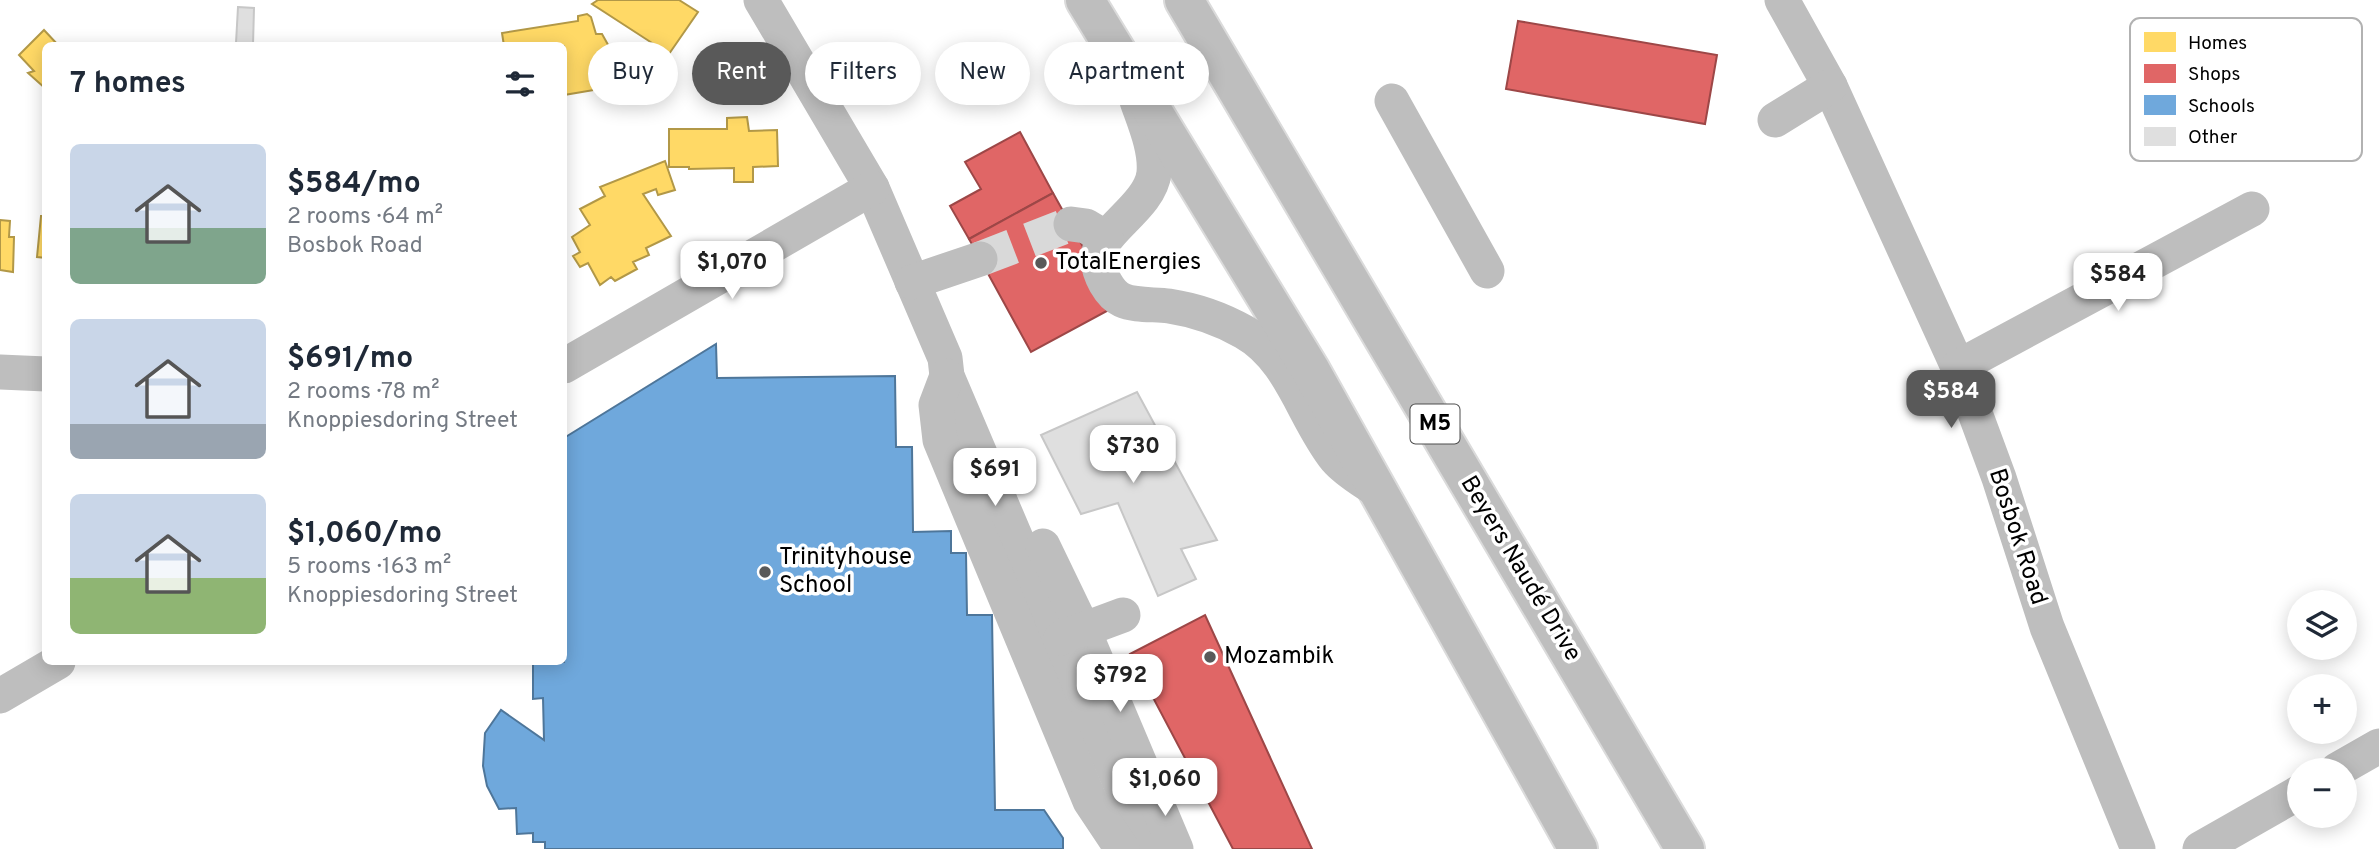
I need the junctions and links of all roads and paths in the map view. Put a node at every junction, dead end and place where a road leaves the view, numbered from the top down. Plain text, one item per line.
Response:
1 (761, 0) edge
2 (1085, 0) edge
3 (1184, 0) edge
4 (1782, 0) edge
5 (1110, 42) edge
6 (1830, 86) junction
7 (1392, 101) dead end
8 (1138, 105) edge
9 (1148, 105) edge
10 (1774, 120) dead end
11 (872, 188) junction
12 (2252, 209) dead end
13 (1071, 224) tunnel mouth
14 (1106, 238) junction
15 (980, 259) tunnel mouth
16 (1488, 271) dead end
17 (912, 282) junction
18 (567, 364) edge
19 (946, 367) junction
20 (1958, 367) junction
21 (0, 372) edge
22 (42, 374) edge
23 (1378, 491) junction
24 (1123, 615) dead end
25 (1070, 634) junction
26 (53, 665) edge
27 (0, 696) edge
28 (2379, 746) edge
29 (2357, 759) edge
30 (2287, 799) edge
31 (1122, 849) edge
32 (1148, 849) edge
33 (1176, 849) edge
34 (1578, 849) edge
35 (1685, 849) edge
36 (2137, 849) edge
37 (2200, 849) edge

1 - 11 street
2 - 5 main road
3 - 35 main road, Beyers Naudé Drive / M5
4 - 6 street, Bosbok Road
6 - 10 street
6 - 20 street, Bosbok Road
7 - 16 street
8 - 14 street
9 - 23 main road
11 - 17 street
11 - 18 street
12 - 20 street
13 - 14 street
14 - 23 street
15 - 17 street
17 - 19 street
19 - 25 street
19 - 31 street
20 - 36 street, Bosbok Road
21 - 22 street
23 - 34 main road
24 - 25 street
25 - 32 street
25 - 33 street
26 - 27 street
28 - 29 street
30 - 37 street

